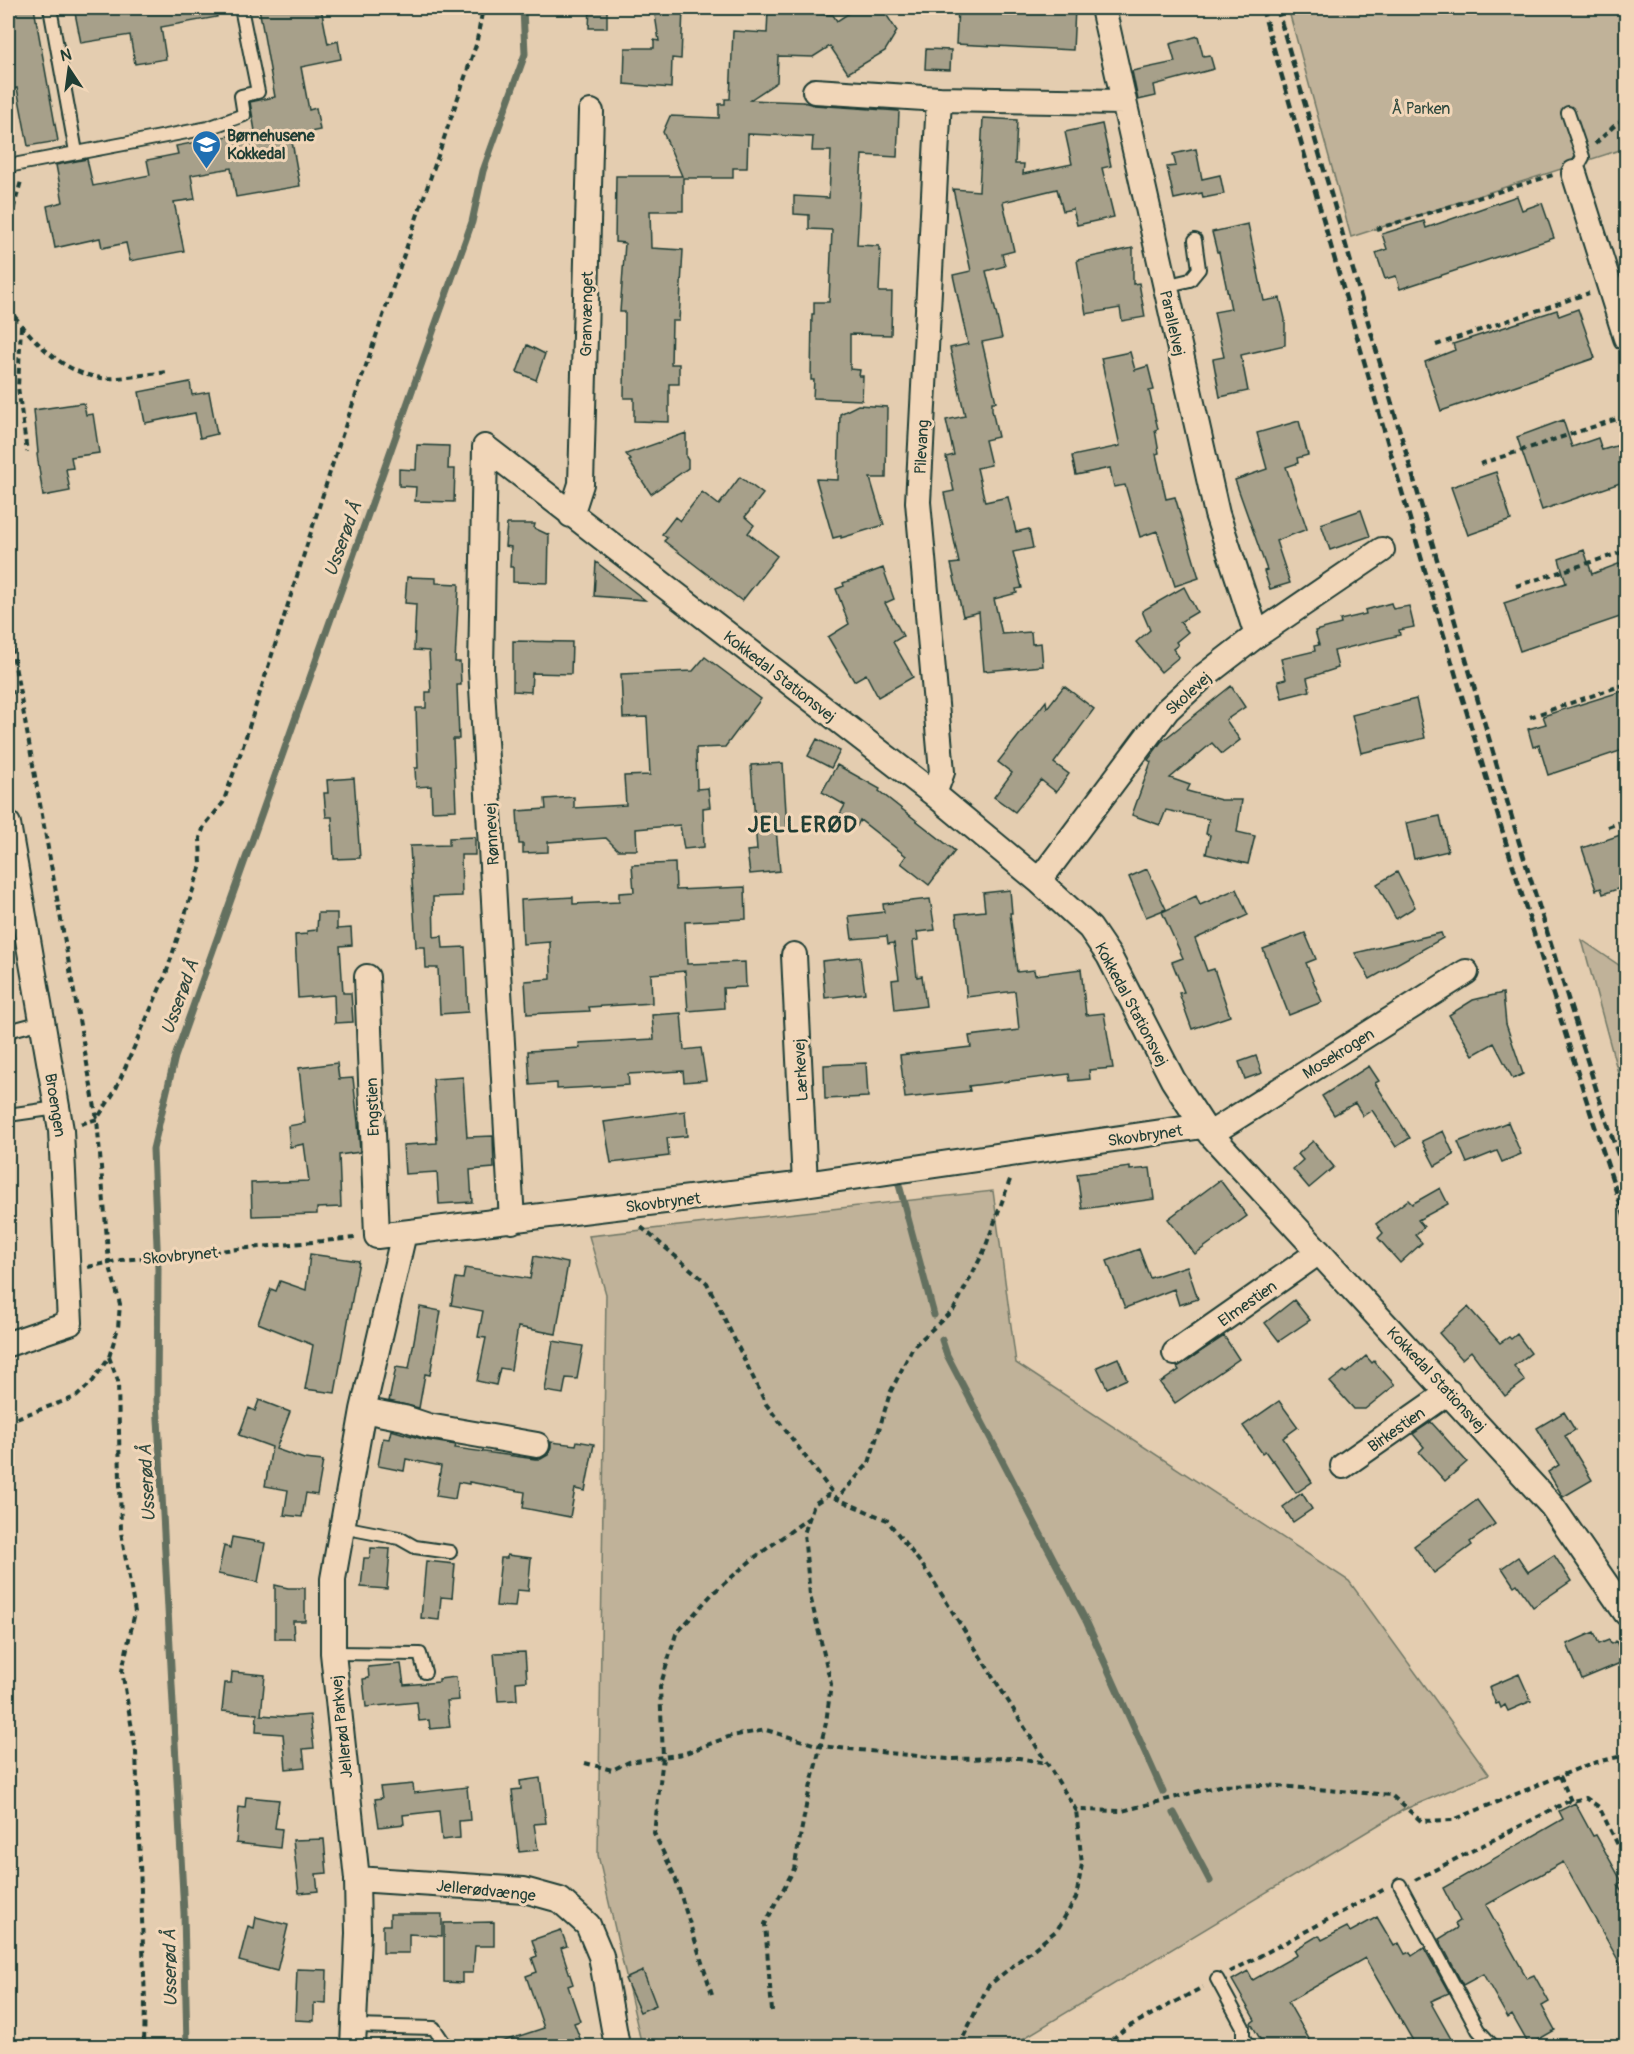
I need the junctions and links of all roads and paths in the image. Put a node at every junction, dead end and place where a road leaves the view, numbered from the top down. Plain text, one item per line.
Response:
1 (50, 8) edge
2 (241, 8) edge
3 (483, 8) edge
4 (1103, 8) edge
5 (815, 91) dead end
6 (939, 99) junction
7 (1123, 102) junction
8 (591, 112) dead end
9 (1568, 113) dead end
10 (1626, 118) edge
11 (76, 152) junction
12 (26, 163) junction
13 (1578, 165) junction
14 (8, 166) edge
15 (8, 229) edge
16 (1376, 229) dead end
17 (1195, 240) dead end
18 (1165, 286) junction
19 (1609, 286) junction
20 (8, 308) edge
21 (21, 325) junction
22 (1626, 338) edge
23 (1436, 345) dead end
24 (170, 372) dead end
25 (1626, 416) edge
26 (485, 447) joint
27 (27, 452) dead end
28 (1480, 464) dead end
29 (571, 515) junction
30 (1382, 550) dead end
31 (1626, 551) edge
32 (1516, 586) dead end
33 (8, 627) edge
34 (1257, 635) junction
35 (1626, 684) edge
36 (20, 691) junction
37 (8, 693) edge
38 (1530, 717) dead end
39 (934, 794) junction
40 (1626, 820) edge
41 (8, 824) edge
42 (1608, 827) dead end
43 (1039, 881) junction
44 (794, 955) dead end
45 (1466, 972) dead end
46 (367, 977) dead end
47 (42, 1022) junction
48 (8, 1031) edge
49 (8, 1115) edge
50 (59, 1119) junction
51 (97, 1119) junction
52 (1207, 1130) junction
53 (1028, 1152) junction
54 (806, 1184) junction
55 (618, 1208) junction
56 (512, 1221) junction
57 (404, 1233) junction
58 (377, 1236) junction
59 (1319, 1252) junction
60 (109, 1263) junction
61 (8, 1344) edge
62 (1175, 1353) dead end
63 (109, 1357) junction
64 (1449, 1392) junction
65 (363, 1410) junction
66 (8, 1421) edge
67 (537, 1445) dead end
68 (1343, 1466) dead end
69 (837, 1499) junction
70 (810, 1517) junction
71 (342, 1527) junction
72 (450, 1552) dead end
73 (1626, 1613) edge
74 (333, 1653) junction
75 (425, 1672) dead end
76 (820, 1746) junction
77 (1626, 1755) edge
78 (663, 1757) junction
79 (585, 1763) dead end
80 (1047, 1764) junction
81 (1560, 1776) junction
82 (1571, 1801) junction
83 (1076, 1810) junction
84 (1626, 1861) edge
85 (357, 1879) junction
86 (1400, 1885) junction
87 (1217, 1979) junction
88 (712, 1994) dead end
89 (772, 2011) dead end
90 (354, 2036) edge
91 (144, 2046) edge
92 (446, 2046) edge
93 (617, 2046) edge
94 (959, 2046) edge
95 (1104, 2046) edge
96 (1248, 2046) edge
97 (1493, 2046) edge

1 - 11 lane
2 - 11 lane
3 - 51 path
4 - 7 street, Parallelvej
5 - 6 street
6 - 7 street
6 - 39 street, Pilevang
7 - 18 street, Parallelvej
8 - 29 street, Granvænget
9 - 13 lane
10 - 13 path
11 - 12 lane
12 - 14 lane
12 - 15 path
13 - 16 path
13 - 19 street
17 - 18 lane
18 - 34 street, Parallelvej
19 - 22 street
19 - 23 path
20 - 21 path
21 - 24 path
21 - 27 path
25 - 28 path
26 - 29 street, Kokkedal Stationsvej
26 - 56 street, Rønnevej
29 - 39 street, Kokkedal Stationsvej
30 - 34 street, Skolevej
31 - 32 path
33 - 36 path
34 - 43 street, Skolevej
35 - 38 path
36 - 37 path
36 - 51 path
39 - 43 street, Kokkedal Stationsvej
40 - 42 path
41 - 47 street, Broengen
43 - 52 street, Kokkedal Stationsvej
44 - 54 street, Lærkevej
45 - 52 street, Mosekrogen
46 - 58 street, Engstien
47 - 48 lane
47 - 50 street, Broengen
49 - 50 lane
50 - 51 path
50 - 61 street, Broengen
51 - 60 path
52 - 53 street, Skovbrynet
52 - 59 street, Kokkedal Stationsvej
53 - 54 street, Skovbrynet
53 - 69 path
54 - 55 street, Skovbrynet
55 - 56 street, Skovbrynet
55 - 69 path
56 - 57 street, Skovbrynet
57 - 58 street, Skovbrynet
57 - 65 street, Jellerød Parkvej
58 - 60 path, Skovbrynet
59 - 62 street, Elmestien
59 - 64 street, Kokkedal Stationsvej
60 - 63 path
63 - 66 path
63 - 91 path
64 - 68 street, Birkestien
64 - 73 street, Kokkedal Stationsvej
65 - 67 street
65 - 71 street, Jellerød Parkvej
69 - 70 path
69 - 80 path
70 - 76 path
70 - 78 path
71 - 72 lane
71 - 74 street, Jellerød Parkvej
74 - 75 lane
74 - 85 street, Jellerød Parkvej
76 - 78 path
76 - 80 path
76 - 89 path
77 - 81 path
78 - 79 path
78 - 88 path
80 - 83 path
81 - 82 path
81 - 83 path
82 - 84 path
82 - 86 path
83 - 94 path
85 - 90 street, Jellerød Parkvej
85 - 93 street, Jellerødvænge
86 - 87 path
86 - 97 lane
87 - 95 path
87 - 96 lane
90 - 92 lane

